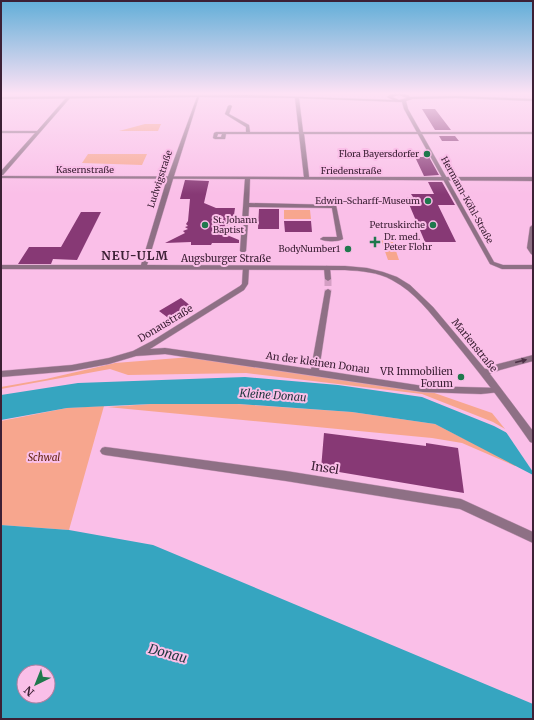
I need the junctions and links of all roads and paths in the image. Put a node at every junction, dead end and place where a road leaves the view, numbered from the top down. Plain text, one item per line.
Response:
1 (42, 127) edge
2 (188, 127) edge
3 (248, 127) edge
4 (300, 127) edge
5 (416, 127) edge
6 (1, 132) edge
7 (37, 132) junction
8 (224, 133) dead end
9 (248, 133) junction
10 (301, 133) junction
11 (419, 133) junction
12 (533, 133) edge
13 (1, 174) edge
14 (1, 178) edge
15 (170, 179) junction
16 (248, 179) junction
17 (307, 179) junction
18 (445, 179) junction
19 (533, 179) edge
20 (247, 205) junction
21 (533, 227) edge
22 (323, 239) dead end
23 (243, 251) dead end
24 (533, 253) edge
25 (1, 267) edge
26 (533, 267) edge
27 (143, 268) junction
28 (246, 268) junction
29 (327, 268) junction
30 (328, 279) tunnel mouth
31 (401, 282) joint
32 (328, 291) tunnel mouth
33 (136, 353) junction
34 (533, 358) edge
35 (315, 372) junction
36 (484, 373) junction
37 (1, 374) edge
38 (497, 390) junction
39 (533, 438) edge
40 (105, 451) dead end
41 (533, 538) edge

1 - 7 street
2 - 15 street, Ludwigstraße
3 - 9 street
4 - 10 street
5 - 11 street, Hermann-Köhl-Straße
6 - 7 street
7 - 13 street
8 - 9 street
9 - 10 street
10 - 11 street
10 - 17 street
11 - 12 street
11 - 18 street, Hermann-Köhl-Straße
14 - 15 street, Kasernstraße
15 - 16 street, Friedenstraße
15 - 27 street, Ludwigstraße
16 - 17 street, Friedenstraße
16 - 20 street
17 - 18 street, Friedenstraße
18 - 19 street, Friedenstraße
18 - 26 street, Hermann-Köhl-Straße
20 - 22 street
20 - 23 street
21 - 24 street
25 - 27 street, Augsburger Straße
27 - 28 street, Augsburger Straße
28 - 29 street, Augsburger Straße
28 - 33 street, Donaustraße
29 - 30 street
29 - 31 street, Augsburger Straße
31 - 36 street, Marienstraße
32 - 35 street
33 - 35 street, An der kleinen Donau
33 - 37 street, Donaustraße
36 -> 34 street
35 - 38 street, An der kleinen Donau
36 - 38 street, Marienstraße
38 - 39 street, Marienstraße
40 - 41 street, Insel

